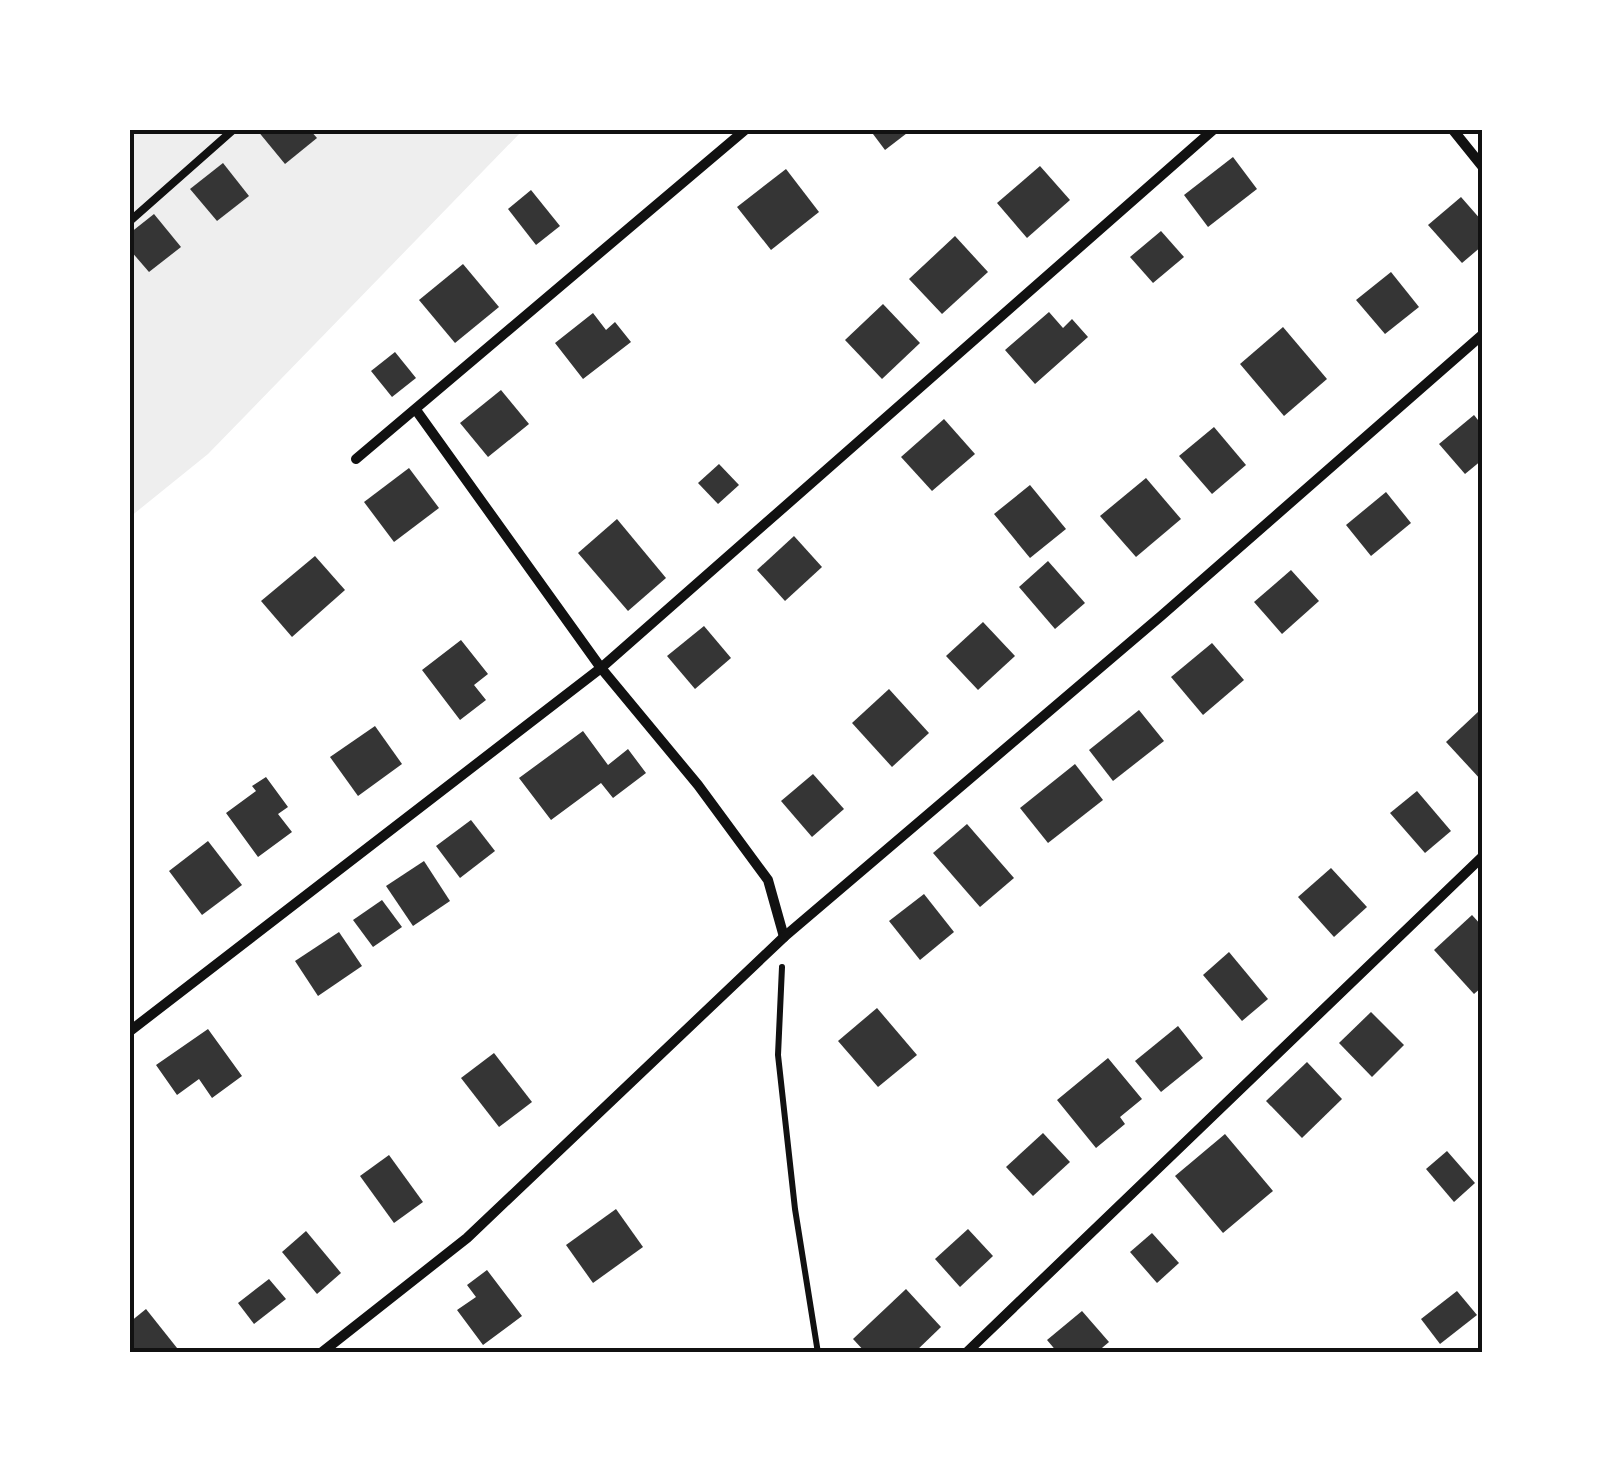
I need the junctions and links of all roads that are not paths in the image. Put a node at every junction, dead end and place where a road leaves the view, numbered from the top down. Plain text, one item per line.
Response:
1 (233, 130) edge
2 (745, 130) edge
3 (1213, 130) edge
4 (1453, 130) edge
5 (1482, 166) edge
6 (130, 221) edge
7 (1482, 335) edge
8 (416, 410) junction
9 (356, 460) dead end
10 (602, 668) junction
11 (1482, 857) edge
12 (784, 937) junction
13 (130, 1031) edge
14 (321, 1353) edge
15 (966, 1353) edge

1 - 6 lane
2 - 8 street
3 - 10 street
4 - 5 street
7 - 12 street
8 - 9 street
8 - 10 street
10 - 12 street
10 - 13 street
11 - 15 street
12 - 14 street

